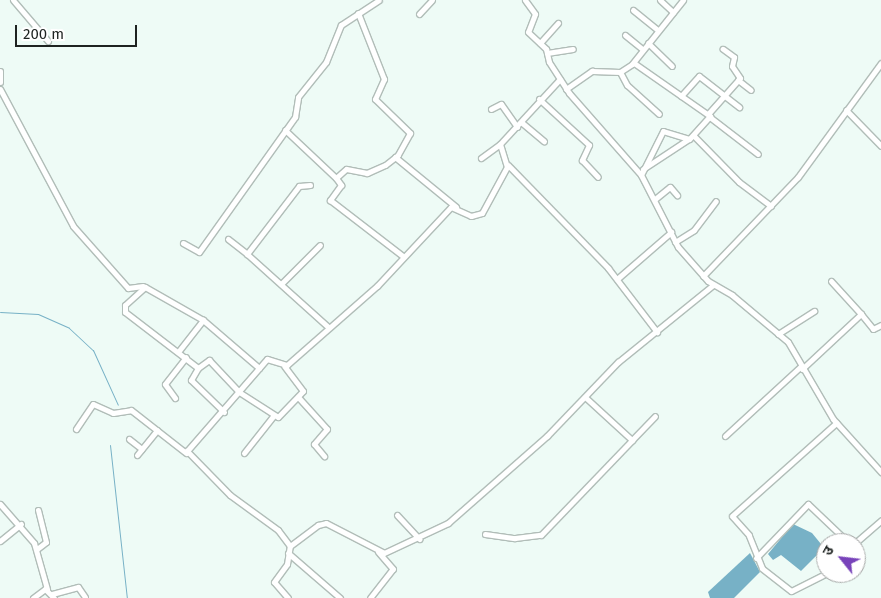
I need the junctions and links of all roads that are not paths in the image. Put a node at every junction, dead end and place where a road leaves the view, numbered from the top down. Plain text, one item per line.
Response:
1 (14, 0) edge
2 (379, 0) edge
3 (432, 0) edge
4 (524, 0) edge
5 (660, 0) edge
6 (683, 0) edge
7 (633, 10) dead end
8 (673, 12) junction
9 (358, 13) junction
10 (419, 14) dead end
11 (558, 23) dead end
12 (658, 30) junction
13 (625, 35) dead end
14 (48, 41) dead end
15 (540, 43) junction
16 (648, 43) junction
17 (723, 48) dead end
18 (573, 49) dead end
19 (642, 49) junction
20 (547, 53) junction
21 (881, 63) edge
22 (632, 64) junction
23 (672, 66) dead end
24 (0, 72) edge
25 (620, 72) junction
26 (560, 80) junction
27 (738, 80) junction
28 (0, 82) edge
29 (0, 89) edge
30 (566, 89) junction
31 (751, 90) dead end
32 (725, 95) junction
33 (681, 96) junction
34 (539, 99) junction
35 (739, 107) dead end
36 (491, 109) dead end
37 (846, 110) junction
38 (659, 114) dead end
39 (709, 116) junction
40 (522, 122) junction
41 (517, 126) junction
42 (285, 130) junction
43 (694, 136) junction
44 (687, 140) junction
45 (544, 141) dead end
46 (500, 144) junction
47 (881, 146) edge
48 (758, 154) dead end
49 (396, 158) junction
50 (481, 158) dead end
51 (508, 164) junction
52 (642, 172) junction
53 (336, 178) junction
54 (598, 178) dead end
55 (310, 185) dead end
56 (678, 195) dead end
57 (655, 199) junction
58 (716, 201) dead end
59 (771, 206) junction
60 (456, 207) junction
61 (671, 232) junction
62 (228, 239) dead end
63 (675, 242) junction
64 (184, 243) dead end
65 (320, 245) dead end
66 (247, 254) junction
67 (404, 257) junction
68 (703, 276) junction
69 (617, 279) junction
70 (831, 281) dead end
71 (281, 284) junction
72 (714, 285) junction
73 (143, 286) junction
74 (814, 311) dead end
75 (861, 314) junction
76 (202, 320) junction
77 (881, 324) edge
78 (328, 327) junction
79 (657, 332) junction
80 (778, 334) junction
81 (178, 352) junction
82 (186, 357) junction
83 (284, 366) junction
84 (802, 367) junction
85 (198, 368) junction
86 (259, 368) junction
87 (239, 392) junction
88 (298, 397) junction
89 (585, 397) junction
90 (175, 398) dead end
91 (224, 412) junction
92 (274, 415) junction
93 (655, 416) dead end
94 (836, 423) junction
95 (76, 429) dead end
96 (156, 430) junction
97 (725, 436) dead end
98 (129, 439) dead end
99 (632, 440) junction
100 (142, 449) junction
101 (186, 453) junction
102 (244, 453) dead end
103 (137, 455) dead end
104 (324, 456) dead end
105 (881, 472) edge
106 (0, 504) edge
107 (38, 510) dead end
108 (397, 515) dead end
109 (881, 520) edge
110 (21, 524) junction
111 (838, 533) edge
112 (866, 533) edge
113 (485, 534) dead end
114 (419, 539) junction
115 (0, 541) edge
116 (290, 546) junction
117 (38, 549) junction
118 (378, 552) junction
119 (288, 553) junction
120 (756, 558) junction
121 (816, 580) edge
122 (47, 589) junction
123 (53, 596) edge
124 (36, 597) edge
125 (85, 597) edge
126 (288, 598) edge
127 (340, 598) edge
128 (370, 598) edge

1 - 14 street
2 - 9 street
3 - 10 street
4 - 15 street
5 - 8 street
6 - 8 street
7 - 12 street
8 - 12 street
9 - 42 street
9 - 49 street
11 - 15 street
12 - 16 street
13 - 19 street
15 - 20 street
16 - 19 street
16 - 23 street
17 - 27 street
18 - 20 street
19 - 22 street
20 - 26 street
21 - 37 street
22 - 25 street
22 - 33 street
24 - 28 street
25 - 30 street
25 - 38 street
26 - 30 street
26 - 34 street
27 - 31 street
27 - 32 street
29 - 73 street
30 - 52 street
32 - 33 street
32 - 35 street
32 - 39 street
33 - 39 street
34 - 40 street
34 - 54 street
36 - 41 street
37 - 47 street
37 - 59 street
39 - 43 street
39 - 48 street
40 - 41 street
40 - 45 street
41 - 46 street
42 - 53 street
42 - 64 street
43 - 44 street
43 - 59 street
44 - 52 street
44 - 52 street
46 - 50 street
46 - 51 street
49 - 53 street
49 - 60 street
51 - 60 street
51 - 69 street
52 - 57 street
53 - 67 street
55 - 66 street
56 - 57 street
57 - 61 street
58 - 63 street
59 - 68 street
60 - 67 street
61 - 63 street
61 - 69 street
62 - 66 street
63 - 68 street
65 - 71 street
66 - 71 street
67 - 78 street
68 - 72 street
69 - 79 street
70 - 75 street
71 - 78 street
72 - 79 street
72 - 80 street
73 - 76 street
73 - 81 street
74 - 80 street
75 - 77 street
75 - 84 street
76 - 81 street
76 - 86 street
78 - 83 street
79 - 89 street
80 - 84 street
81 - 82 street
82 - 85 street
82 - 90 street
83 - 86 street
83 - 88 street
84 - 94 street
84 - 97 street
85 - 87 street
85 - 91 street
86 - 87 street
87 - 91 street
87 - 92 street
88 - 92 street
88 - 104 street
89 - 99 street
89 - 114 street
91 - 101 street
92 - 102 street
93 - 99 street
94 - 105 street
94 - 120 street
95 - 96 street
96 - 100 street
96 - 101 street
98 - 100 street
99 - 113 street
100 - 103 street
101 - 116 street
106 - 110 street
107 - 117 street
108 - 114 street
109 - 112 street
110 - 115 street
110 - 117 street
111 - 120 street
114 - 118 street
116 - 118 street
116 - 119 street
117 - 122 street
118 - 128 street
119 - 126 street
119 - 127 street
120 - 121 street
122 - 123 street
122 - 124 street
123 - 125 street

